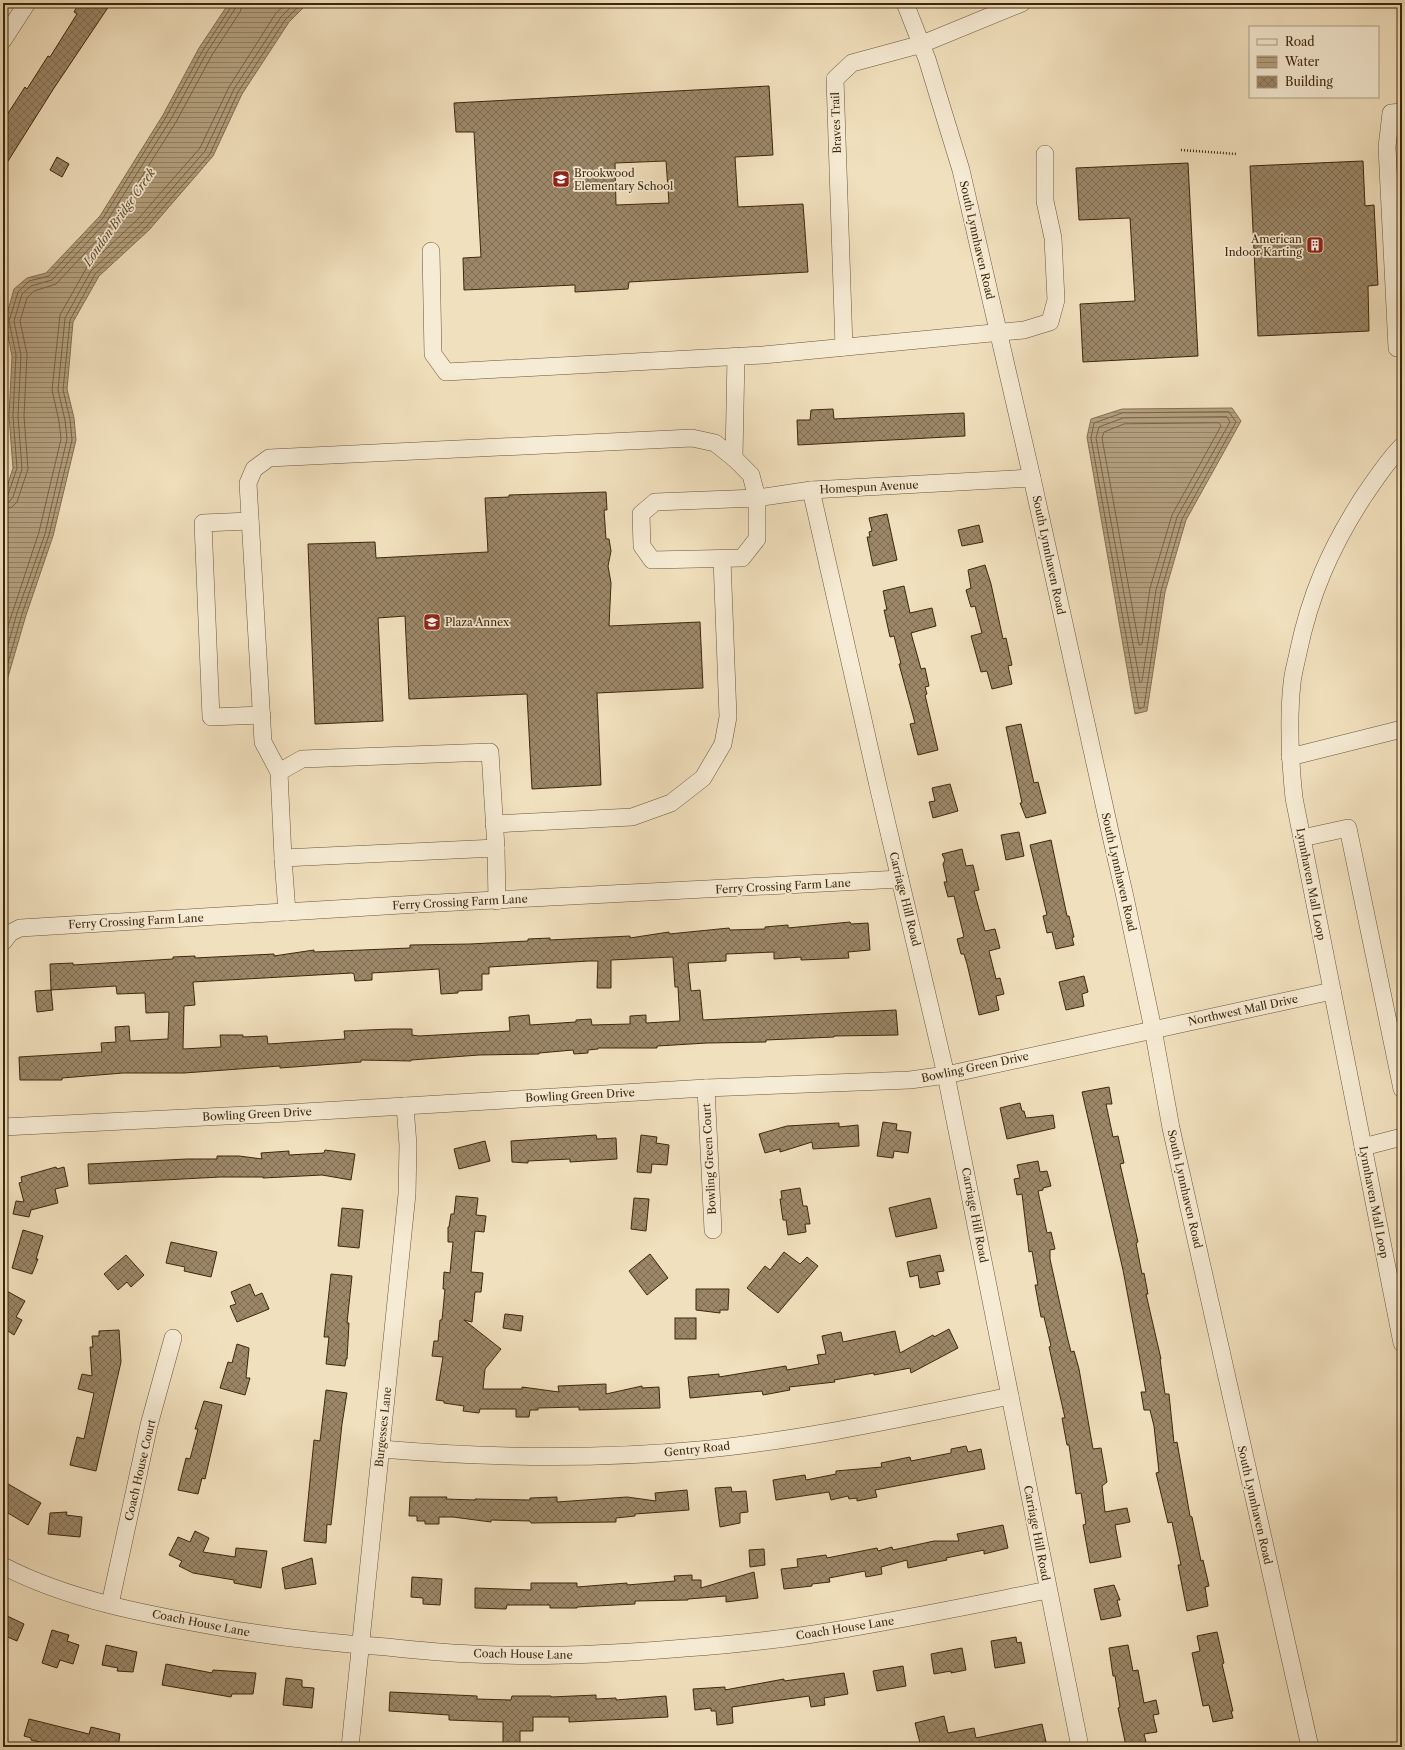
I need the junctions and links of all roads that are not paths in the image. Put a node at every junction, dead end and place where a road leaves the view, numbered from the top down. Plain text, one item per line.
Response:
1 (27, 3) edge
2 (905, 3) edge
3 (1011, 5) edge
4 (3, 40) edge
5 (922, 44) junction
6 (1402, 112) edge
7 (1045, 154) dead end
8 (431, 251) dead end
9 (999, 333) junction
10 (844, 347) junction
11 (1397, 348) dead end
12 (736, 356) junction
13 (1402, 446) edge
14 (734, 458) junction
15 (1032, 478) junction
16 (811, 490) junction
17 (757, 498) junction
18 (250, 521) junction
19 (722, 558) junction
20 (855, 687) joint
21 (262, 715) junction
22 (1402, 729) edge
23 (1290, 757) junction
24 (279, 772) junction
25 (494, 824) junction
26 (1302, 838) junction
27 (496, 848) junction
28 (284, 858) junction
29 (900, 879) junction
30 (497, 901) junction
31 (286, 912) junction
32 (3, 942) edge
33 (1332, 990) junction
34 (1153, 1029) junction
35 (946, 1075) junction
36 (706, 1088) junction
37 (1402, 1089) edge
38 (405, 1106) junction
39 (3, 1127) edge
40 (1402, 1137) edge
41 (1363, 1147) junction
42 (713, 1230) dead end
43 (173, 1338) dead end
44 (1402, 1343) edge
45 (1010, 1396) junction
46 (381, 1449) junction
47 (3, 1566) edge
48 (1048, 1590) junction
49 (110, 1604) junction
50 (360, 1645) junction
51 (350, 1747) edge
52 (1080, 1747) edge
53 (1310, 1747) edge

1 - 4 street
2 - 5 street, South Lynnhaven Road
3 - 5 street, Braves Trail
5 - 9 street, South Lynnhaven Road
5 - 10 street, Braves Trail
6 - 11 street
7 - 9 street
8 - 12 street
9 - 10 street
9 - 15 street, South Lynnhaven Road
10 - 12 street
12 - 14 street
13 - 23 street, Lynnhaven Mall Loop
14 - 17 street
14 - 18 street
15 - 16 street, Homespun Avenue
15 - 34 street, South Lynnhaven Road
16 - 17 street
16 - 20 street, Homespun Avenue
17 - 19 street
17 - 19 street
18 - 21 street
18 - 21 street
19 - 25 street
20 - 29 street, Carriage Hill Road
21 - 24 street
22 - 23 street
23 - 26 street, Lynnhaven Mall Loop
24 - 25 street
24 - 28 street
25 - 27 street
26 - 33 street, Lynnhaven Mall Loop
26 - 37 street
27 - 28 street
27 - 30 street
28 - 31 street
29 - 30 street, Ferry Crossing Farm Lane
29 - 35 street, Carriage Hill Road
30 - 31 street, Ferry Crossing Farm Lane
31 - 32 street, Ferry Crossing Farm Lane
33 - 34 street, Northwest Mall Drive
33 - 41 street, Lynnhaven Mall Loop
34 - 35 street, Bowling Green Drive
34 - 53 street, South Lynnhaven Road
35 - 36 street, Bowling Green Drive
35 - 45 street, Carriage Hill Road
36 - 38 street, Bowling Green Drive
36 - 42 street, Bowling Green Court
38 - 39 street, Bowling Green Drive
38 - 46 street, Burgesses Lane
40 - 41 street
41 - 44 street, Lynnhaven Mall Loop
43 - 49 street, Coach House Court
45 - 46 street, Gentry Road
45 - 48 street, Carriage Hill Road
46 - 50 street, Burgesses Lane
47 - 49 street, Coach House Lane
48 - 50 street, Coach House Lane
48 - 52 street, Carriage Hill Road
49 - 50 street, Coach House Lane
50 - 51 street, Burgesses Lane

